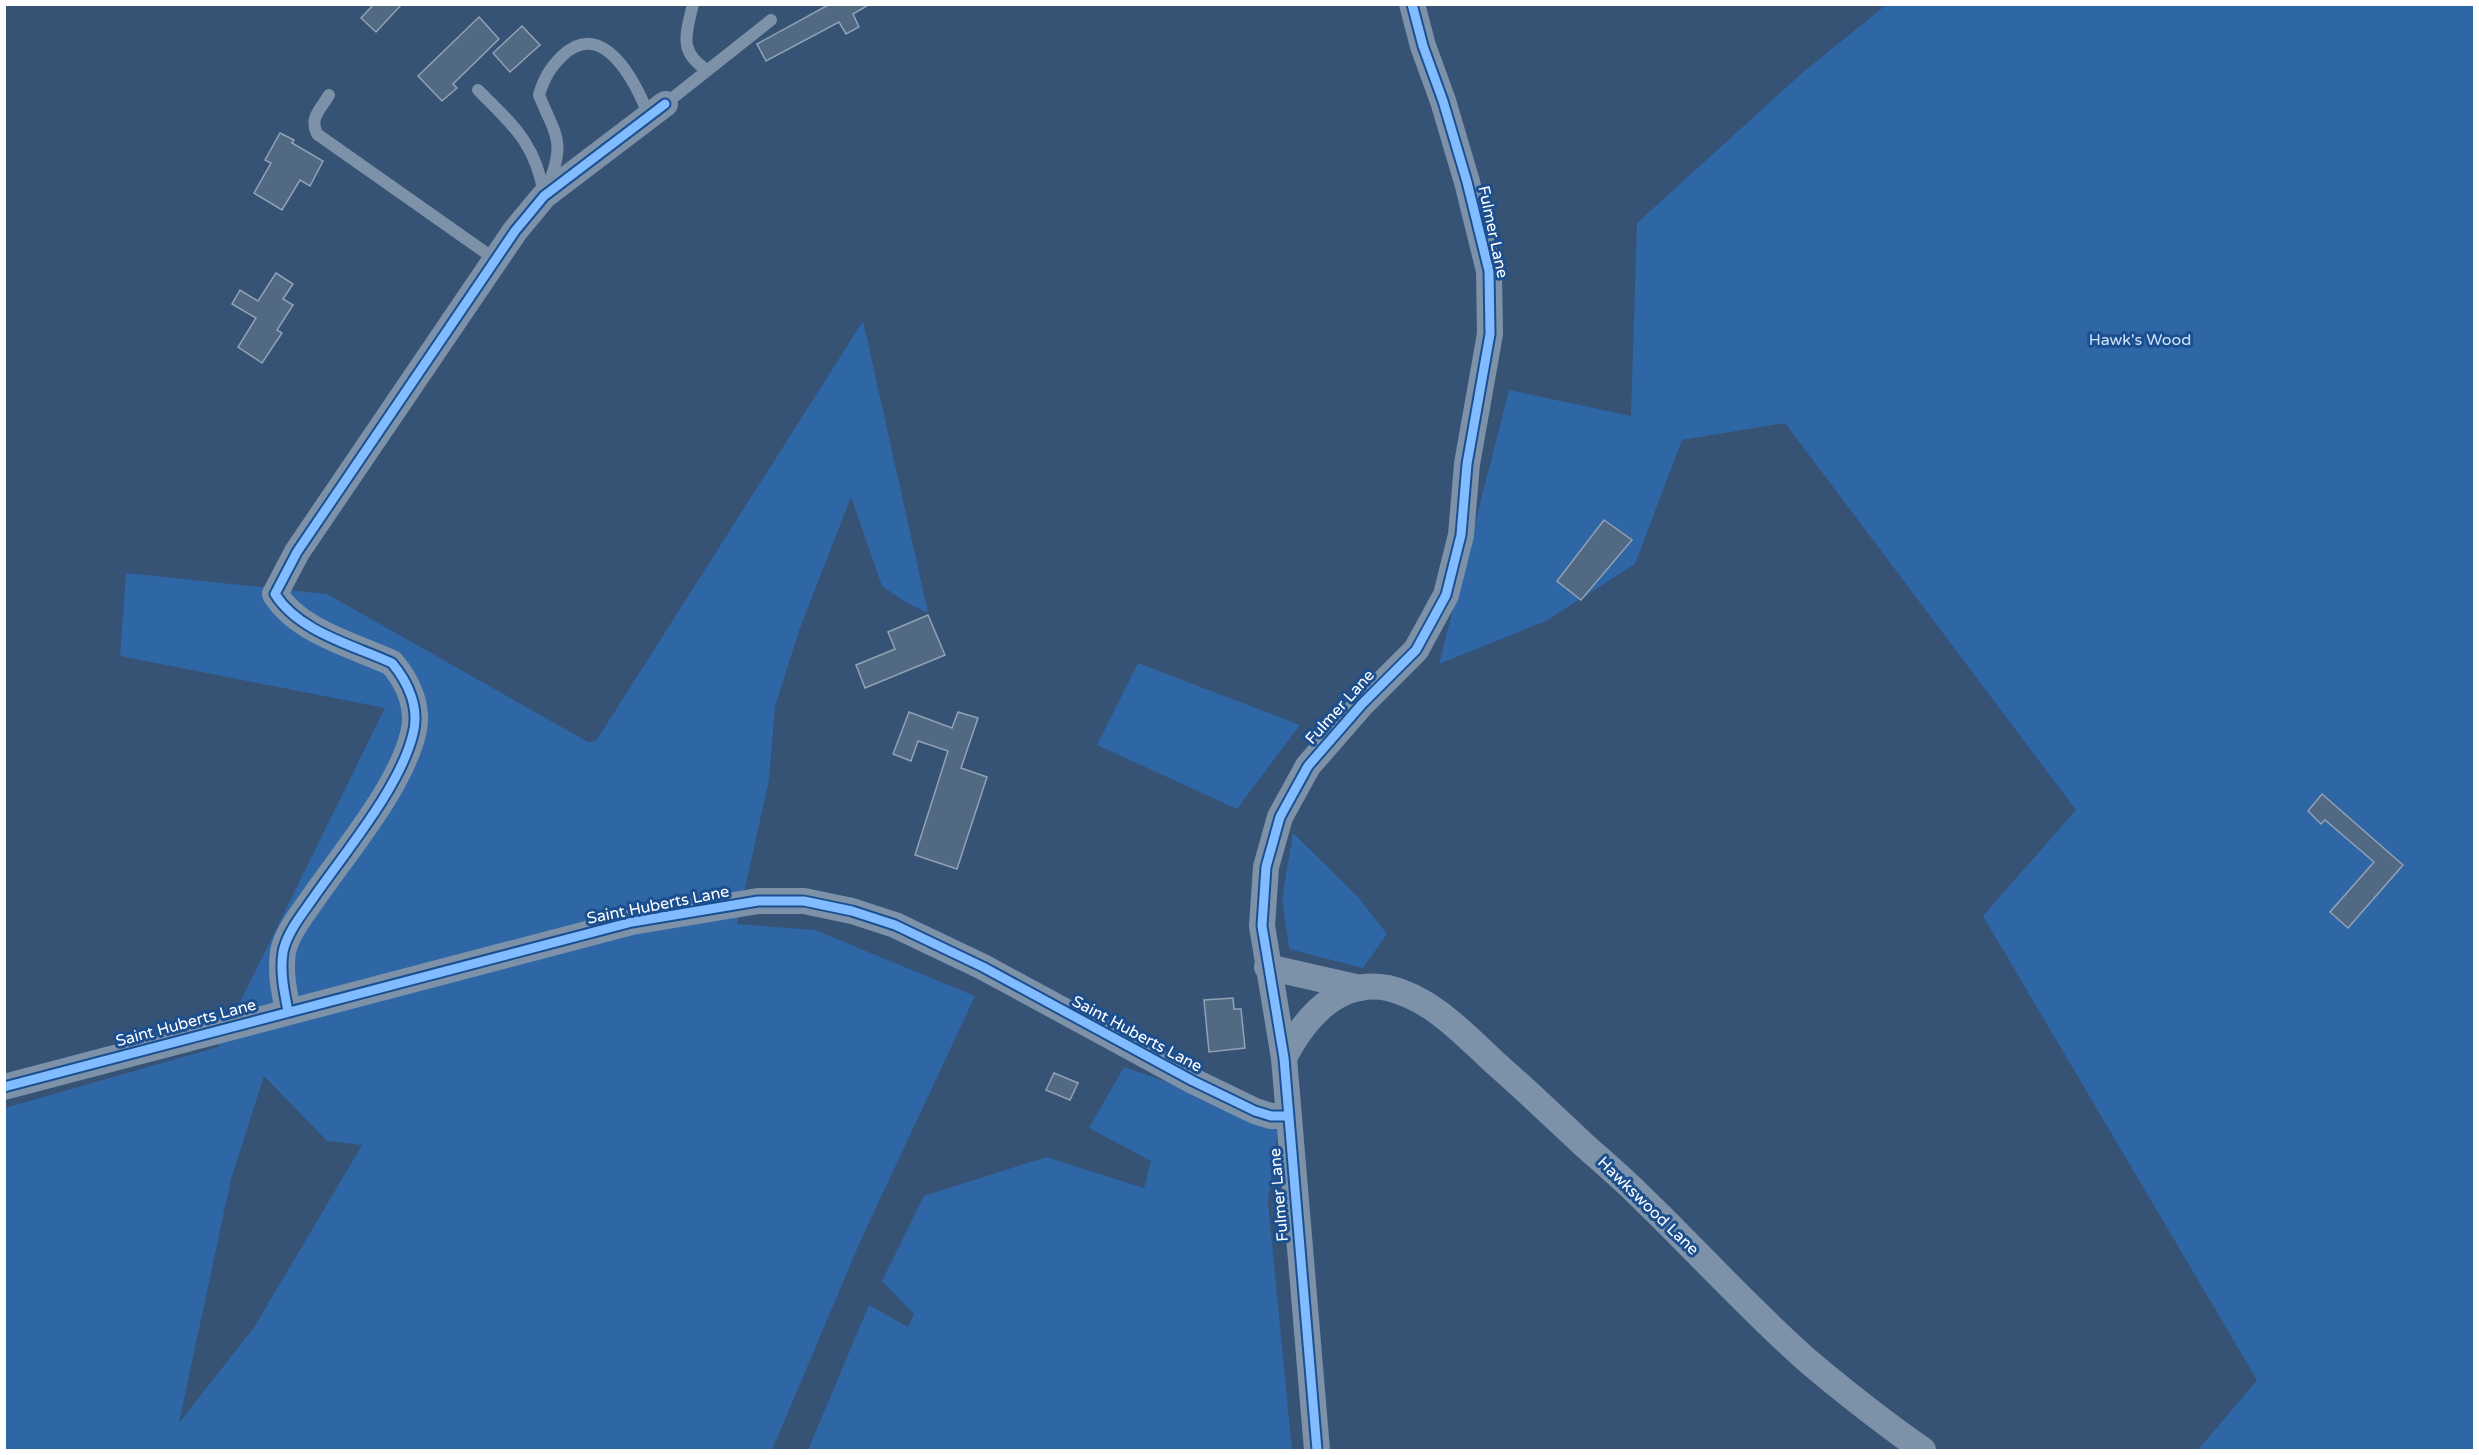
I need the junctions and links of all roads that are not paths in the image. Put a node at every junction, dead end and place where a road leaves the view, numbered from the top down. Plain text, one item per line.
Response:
1 (693, 4) edge
2 (1412, 4) edge
3 (771, 20) dead end
4 (707, 70) junction
5 (478, 90) dead end
6 (329, 95) dead end
7 (657, 110) junction
8 (544, 196) junction
9 (496, 260) junction
10 (1267, 967) junction
11 (1360, 988) junction
12 (288, 1011) junction
13 (1284, 1058) junction
14 (4, 1087) edge
15 (1288, 1116) junction
16 (1317, 1450) edge
17 (1923, 1450) edge

1 - 4 lane
2 - 10 street, Fulmer Lane
3 - 4 lane
4 - 7 lane
5 - 8 lane
6 - 9 lane
7 - 8 street
7 - 8 lane
8 - 9 street
9 - 12 street
10 - 11 street, Hawkswood Lane
10 - 13 street, Fulmer Lane
11 - 13 street, Hawkswood Lane
11 - 17 street, Hawkswood Lane
12 - 14 street, Saint Huberts Lane
12 - 15 street, Saint Huberts Lane
13 - 15 street, Fulmer Lane
15 - 16 street, Fulmer Lane

